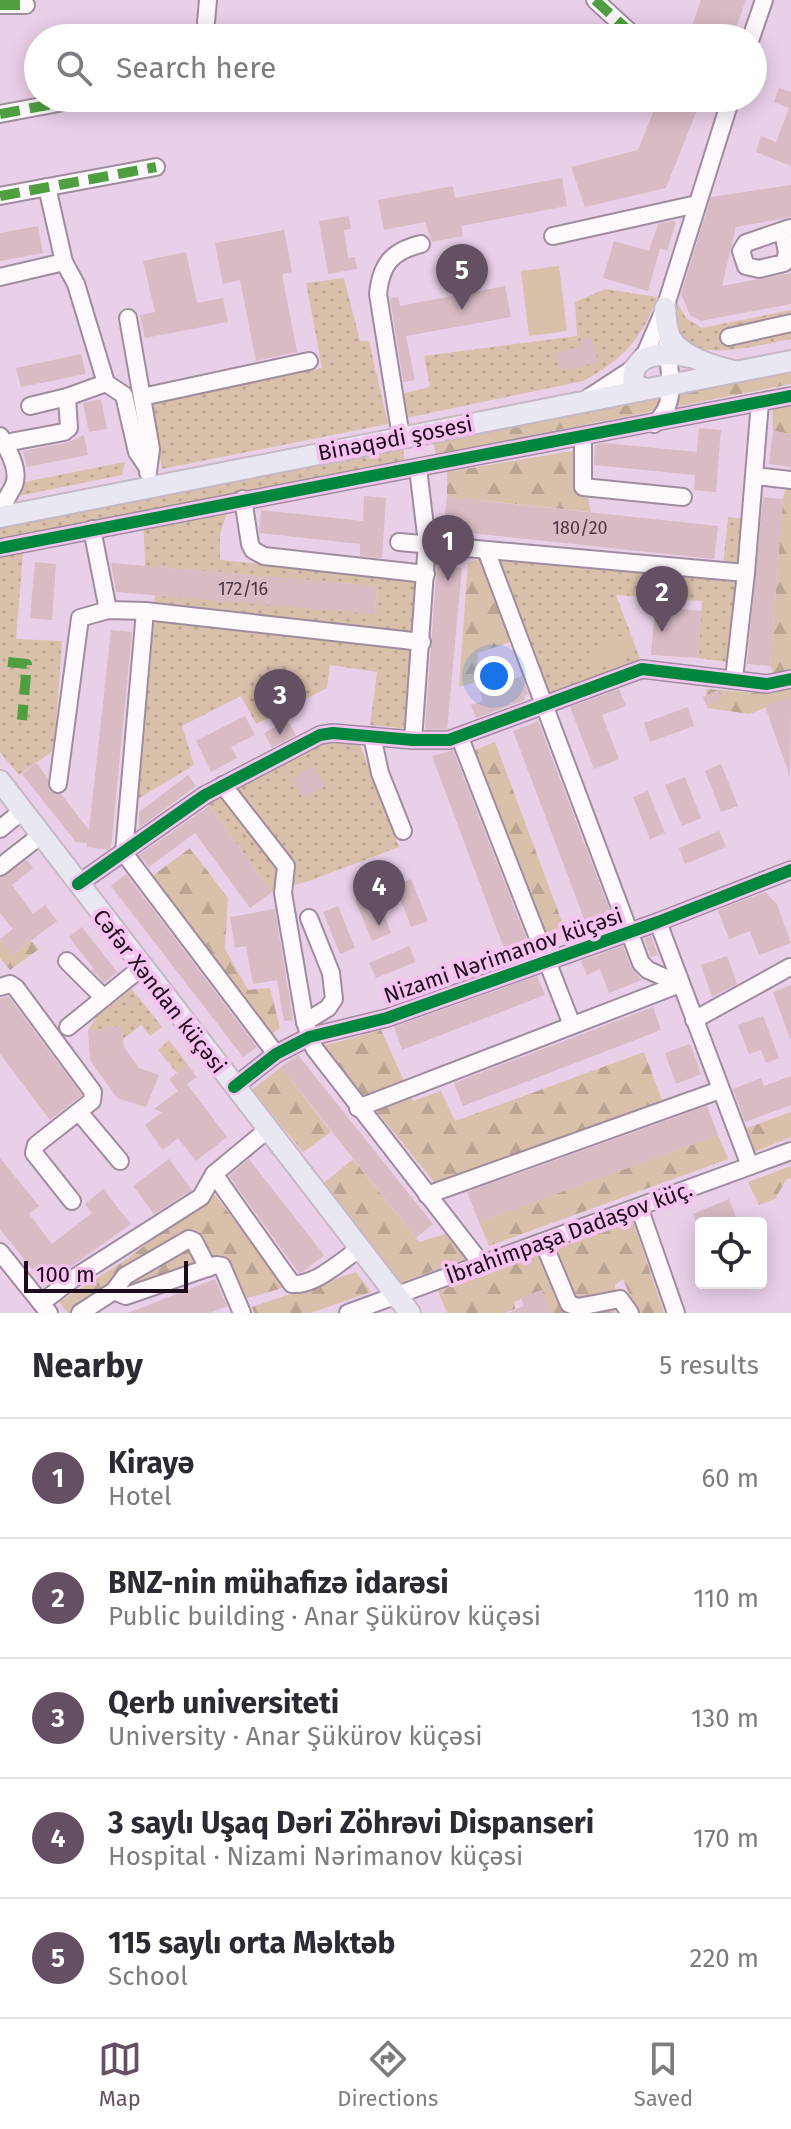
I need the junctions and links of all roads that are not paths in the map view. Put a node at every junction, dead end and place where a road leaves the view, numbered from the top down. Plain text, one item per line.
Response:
1 (208, 0) edge
2 (595, 0) edge
3 (764, 0) edge
4 (0, 5) edge
5 (26, 5) dead end
6 (206, 22) dead end
7 (621, 24) edge
8 (756, 24) edge
9 (24, 109) edge
10 (727, 112) edge
11 (0, 114) edge
12 (156, 167) dead end
13 (47, 187) junction
14 (0, 196) edge
15 (697, 204) junction
16 (553, 236) dead end
17 (421, 244) dead end
18 (64, 262) junction
19 (0, 277) edge
20 (665, 308) junction
21 (128, 318) dead end
22 (791, 323) edge
23 (729, 337) dead end
24 (701, 360) junction
25 (309, 361) dead end
26 (791, 361) edge
27 (660, 365) junction
28 (738, 371) junction
29 (106, 383) junction
30 (791, 396) edge
31 (67, 397) junction
32 (142, 397) junction
33 (760, 402) junction
34 (580, 403) junction
35 (30, 406) dead end
36 (654, 424) junction
37 (401, 437) junction
38 (583, 438) junction
39 (1, 441) edge
40 (418, 468) junction
41 (755, 476) junction
42 (150, 477) junction
43 (791, 480) edge
44 (683, 497) dead end
45 (243, 499) junction
46 (3, 516) edge
47 (92, 529) junction
48 (399, 542) dead end
49 (427, 543) junction
50 (0, 548) edge
51 (486, 550) junction
52 (746, 573) junction
53 (426, 574) junction
54 (108, 610) junction
55 (145, 611) junction
56 (422, 642) junction
57 (734, 679) junction
58 (790, 681) edge
59 (543, 706) junction
60 (372, 736) junction
61 (460, 738) junction
62 (413, 740) junction
63 (0, 781) edge
64 (58, 784) dead end
65 (223, 785) junction
66 (22, 811) junction
67 (0, 829) edge
68 (403, 831) dead end
69 (41, 835) junction
70 (124, 853) junction
71 (0, 867) edge
72 (791, 870) edge
73 (78, 884) junction
74 (309, 918) dead end
75 (658, 922) junction
76 (629, 933) junction
77 (67, 961) dead end
78 (546, 961) junction
79 (142, 967) junction
80 (790, 967) edge
81 (680, 984) junction
82 (0, 987) edge
83 (104, 998) junction
84 (694, 1020) junction
85 (572, 1025) junction
86 (68, 1027) dead end
87 (307, 1030) junction
88 (276, 1054) junction
89 (234, 1087) junction
90 (720, 1090) junction
91 (358, 1108) junction
92 (79, 1112) junction
93 (267, 1130) junction
94 (791, 1151) edge
95 (120, 1161) dead end
96 (750, 1166) junction
97 (214, 1174) junction
98 (427, 1195) junction
99 (72, 1201) dead end
100 (639, 1207) junction
101 (543, 1242) junction
102 (359, 1249) junction
103 (0, 1252) edge
104 (164, 1253) junction
105 (481, 1263) junction
106 (208, 1268) junction
107 (177, 1279) junction
108 (114, 1291) junction
109 (396, 1295) junction
110 (45, 1308) edge
111 (374, 1309) edge
112 (80, 1313) edge
113 (242, 1313) edge
114 (348, 1313) edge
115 (410, 1313) edge
116 (630, 1313) edge
117 (676, 1313) edge

1 - 6 street
2 - 7 street
3 - 8 street
4 - 5 street
9 - 11 street
10 - 15 street
12 - 13 street
13 - 14 street
13 - 18 street
15 - 16 street
15 - 20 street
17 - 37 street
18 - 19 street
18 - 29 street
20 - 24 main road
20 - 27 street
20 - 27 street
21 - 32 street
22 - 23 street
24 - 27 main road
24 - 28 main road
25 - 32 street
26 - 28 main road
27 - 28 main road
27 - 34 street
27 - 34 main road, Binəqədi şosesi
27 - 36 street
29 - 31 street
29 - 42 street
30 - 33 street
31 - 35 street
31 - 39 street
32 - 42 street
33 - 36 street
33 - 41 street
34 - 37 main road, Binəqədi şosesi
36 - 38 street
37 - 42 main road, Binəqədi şosesi
38 - 40 street
38 - 44 street
39 - 46 street
40 - 45 street
40 - 49 street
41 - 43 street
41 - 52 street
42 - 46 main road, Binəqədi şosesi
45 - 47 street
45 - 53 street
47 - 50 street
47 - 54 street
48 - 49 street
49 - 51 street
49 - 53 street
51 - 52 street
51 - 59 street
52 - 57 street
53 - 56 street
54 - 55 street
54 - 64 street
55 - 56 street
55 - 70 street
56 - 62 street
57 - 58 street
57 - 59 street
59 - 61 street
59 - 76 street
60 - 62 street
60 - 65 street
60 - 68 street
61 - 62 street
61 - 78 street
63 - 66 main road, Cəfər Xəndan küçəsi
65 - 70 street
65 - 87 street
66 - 67 street
66 - 69 main road, Cəfər Xəndan küçəsi
69 - 71 street
69 - 73 main road, Cəfər Xəndan küçəsi
70 - 73 street
70 - 88 street
72 - 75 street, Nizami Nərimanov küçəsi
73 - 79 main road, Cəfər Xəndan küçəsi
74 - 87 street
75 - 76 street, Nizami Nərimanov küçəsi
75 - 81 street
76 - 78 street, Nizami Nərimanov küçəsi
76 - 81 street
77 - 83 street
78 - 85 street
78 - 87 street, Nizami Nərimanov küçəsi
79 - 83 street
79 - 89 main road, Cəfər Xəndan küçəsi
80 - 84 street
81 - 84 street
81 - 85 street
82 - 92 street
83 - 86 street
84 - 90 street
85 - 91 street
87 - 88 street, Nizami Nərimanov küçəsi
87 - 91 street
88 - 89 street, Nizami Nərimanov küçəsi
89 - 93 main road, Cəfər Xəndan küçəsi
90 - 96 street
90 - 98 street
91 - 98 street
92 - 95 street
92 - 99 street
93 - 97 street
93 - 102 main road, Cəfər Xəndan küçəsi
94 - 96 street, İbrahimpaşa Dadaşov küç.
96 - 100 street, İbrahimpaşa Dadaşov küç.
97 - 102 street
97 - 110 street
98 - 105 street
100 - 101 street, İbrahimpaşa Dadaşov küç.
100 - 117 street
101 - 105 street, İbrahimpaşa Dadaşov küç.
101 - 116 street
102 - 109 main road, Cəfər Xəndan küçəsi
103 - 110 street
104 - 106 street
104 - 107 street
104 - 108 street
105 - 109 street, İbrahimpaşa Dadaşov küç.
106 - 107 street
106 - 113 street
107 - 108 street
108 - 112 street
109 - 111 street, İbrahimpaşa Dadaşov küç.
109 - 115 main road, Cəfər Xəndan küçəsi
111 - 114 street, İbrahimpaşa Dadaşov küç.

